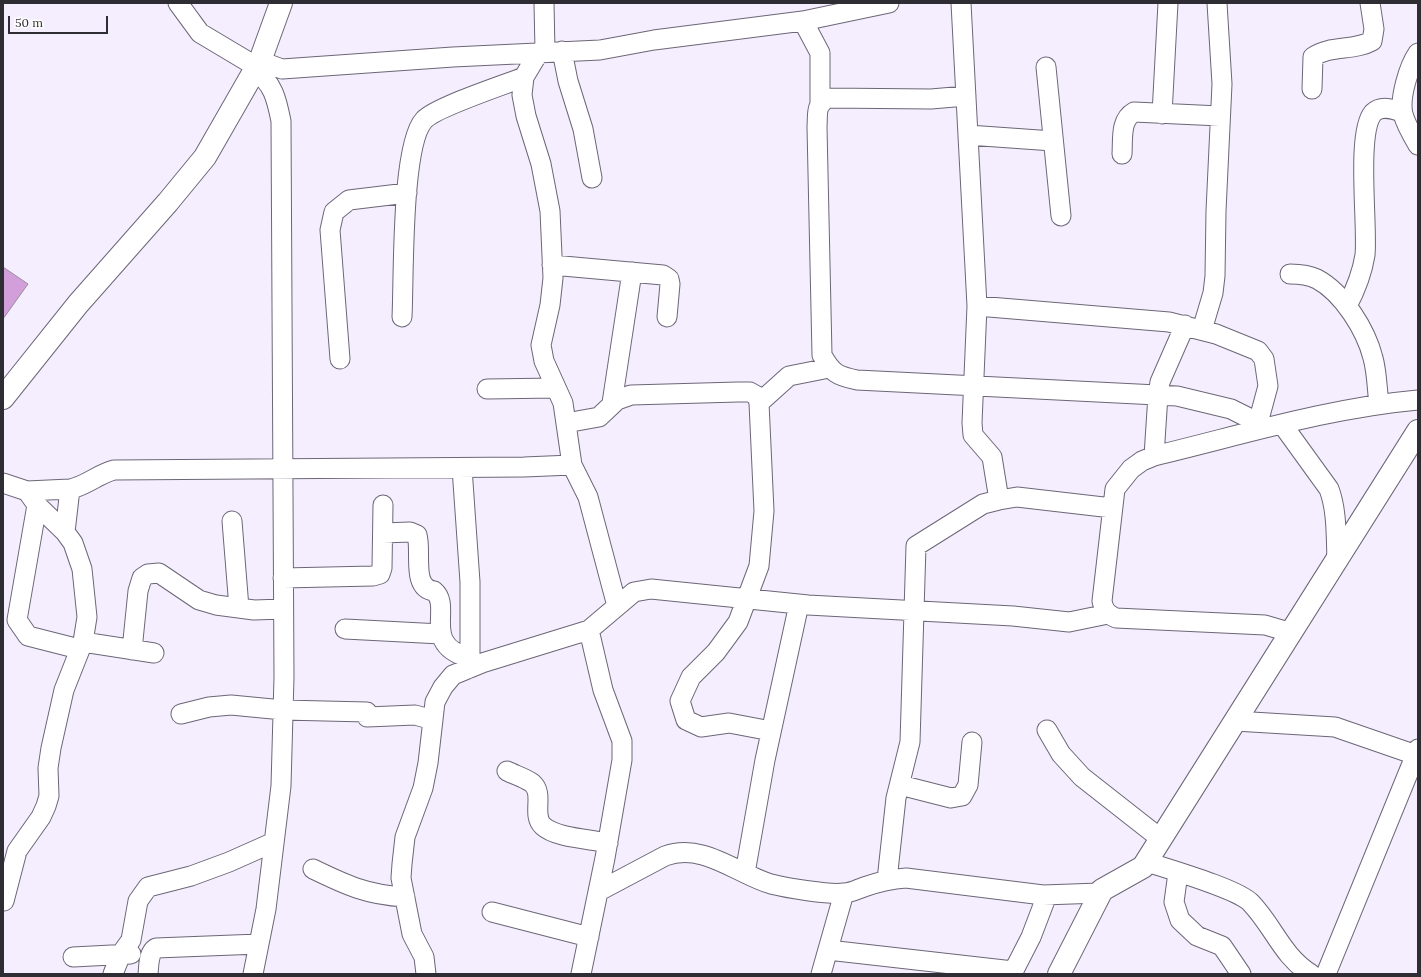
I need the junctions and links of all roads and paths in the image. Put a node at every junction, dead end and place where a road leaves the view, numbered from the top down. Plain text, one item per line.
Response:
1 (178, 3) edge
2 (281, 3) edge
3 (544, 3) edge
4 (888, 3) edge
5 (961, 3) edge
6 (1168, 3) edge
7 (1217, 3) edge
8 (1370, 3) edge
9 (804, 21) junction
10 (549, 51) junction
11 (1418, 53) edge
12 (257, 66) junction
13 (1046, 67) dead end
14 (524, 77) junction
15 (1312, 89) dead end
16 (966, 96) junction
17 (820, 103) junction
18 (1402, 112) junction
19 (1162, 114) junction
20 (1220, 116) junction
21 (968, 135) junction
22 (1053, 141) junction
23 (1418, 145) edge
24 (1122, 154) dead end
25 (592, 178) dead end
26 (407, 193) junction
27 (1060, 216) dead end
28 (552, 265) junction
29 (632, 272) junction
30 (1290, 274) dead end
31 (976, 306) junction
32 (1347, 306) junction
33 (402, 317) dead end
34 (667, 317) dead end
35 (1193, 328) junction
36 (340, 359) dead end
37 (829, 368) junction
38 (972, 386) junction
39 (556, 388) junction
40 (487, 389) dead end
41 (1158, 395) junction
42 (3, 398) edge
43 (1418, 400) edge
44 (612, 403) junction
45 (759, 403) junction
46 (1379, 404) junction
47 (566, 423) junction
48 (1269, 425) junction
49 (1418, 431) edge
50 (1154, 456) junction
51 (572, 465) junction
52 (462, 468) junction
53 (282, 469) junction
54 (3, 483) edge
55 (70, 489) junction
56 (32, 498) junction
57 (1000, 500) junction
58 (383, 505) dead end
59 (1112, 508) junction
60 (232, 521) dead end
61 (65, 532) junction
62 (383, 534) junction
63 (1338, 559) junction
64 (283, 578) junction
65 (747, 599) junction
66 (798, 604) junction
67 (617, 606) junction
68 (240, 608) junction
69 (283, 609) junction
70 (914, 611) junction
71 (1108, 614) junction
72 (346, 629) dead end
73 (589, 630) junction
74 (441, 634) junction
75 (1290, 634) junction
76 (1245, 637) dead end
77 (81, 646) junction
78 (132, 650) junction
79 (154, 653) dead end
80 (470, 663) junction
81 (283, 710) junction
82 (181, 714) dead end
83 (433, 720) junction
84 (1235, 721) junction
85 (1047, 730) dead end
86 (771, 731) junction
87 (972, 742) dead end
88 (1415, 762) edge
89 (507, 771) dead end
90 (900, 785) junction
91 (1161, 839) junction
92 (274, 842) junction
93 (608, 843) junction
94 (1147, 862) junction
95 (313, 869) dead end
96 (745, 873) junction
97 (1178, 873) junction
98 (887, 880) junction
99 (599, 891) junction
100 (844, 894) junction
101 (1100, 894) junction
102 (1048, 895) junction
103 (405, 897) junction
104 (4, 901) dead end
105 (492, 912) dead end
106 (589, 937) junction
107 (259, 944) junction
108 (828, 950) junction
109 (121, 954) junction
110 (151, 955) junction
111 (73, 957) dead end
112 (906, 966) edge
113 (1013, 972) edge
114 (113, 974) edge
115 (148, 974) edge
116 (253, 974) edge
117 (426, 974) edge
118 (581, 974) edge
119 (821, 974) edge
120 (1059, 974) edge
121 (1241, 974) edge
122 (1311, 974) edge
123 (1326, 974) edge

1 - 12 street
2 - 12 main road
3 - 10 street
4 - 9 street
5 - 16 street
6 - 19 street
7 - 20 street
8 - 15 street
9 - 10 street
9 - 17 street
10 - 12 street
10 - 14 street
10 - 25 street
11 - 18 street
12 - 42 main road
12 - 53 street
13 - 22 street
14 - 26 street
14 - 28 street
16 - 17 street
16 - 21 street
17 - 37 street
18 - 23 street
18 - 32 street
19 - 20 street
19 - 24 street
20 - 35 street
21 - 22 street
21 - 31 street
22 - 27 street
26 - 33 street
26 - 36 street
28 - 29 street
28 - 39 street
29 - 34 street
29 - 44 street
30 - 32 street
31 - 35 street
31 - 38 street
32 - 46 street
35 - 41 street
35 - 48 street
37 - 38 street
37 - 45 street
38 - 41 street
38 - 57 street
39 - 40 street
39 - 47 street
41 - 48 street
41 - 50 street
43 - 46 street
44 - 45 street
44 - 47 street
45 - 65 street
46 - 48 street
47 - 51 street
48 - 50 street
48 - 63 street
49 - 63 main road
50 - 59 street
51 - 52 street
51 - 67 street
52 - 53 street
52 - 80 street
53 - 55 street
53 - 64 street
54 - 56 street
55 - 56 street
55 - 61 street
56 - 61 street
56 - 77 street
57 - 59 street
57 - 70 street
58 - 62 street
59 - 71 street
60 - 68 street
61 - 77 street
62 - 64 street
62 - 74 street
63 - 75 main road
64 - 69 street
65 - 66 street
65 - 67 street
65 - 86 street
66 - 70 street
66 - 86 street
67 - 73 street
68 - 69 street
68 - 78 street
69 - 81 street
70 - 71 street
70 - 90 street
71 - 75 street
72 - 74 street
73 - 80 street
73 - 93 street
74 - 80 street
75 - 76 street
75 - 84 main road
77 - 78 street
77 - 104 street
78 - 79 street
80 - 83 street
81 - 82 street
81 - 83 street
81 - 92 street
83 - 103 street
84 - 88 street
84 - 91 main road
85 - 91 street
86 - 96 street
87 - 90 street
88 - 123 street
89 - 93 street
90 - 98 street
91 - 94 main road
92 - 107 street
92 - 109 street
93 - 99 street
94 - 97 street
94 - 101 main road
95 - 103 street
96 - 99 street
96 - 100 street
97 - 121 street
97 - 122 street
98 - 100 street
98 - 102 street
99 - 106 street
100 - 108 street
101 - 102 street
101 - 120 main road
102 - 113 street
103 - 117 street
105 - 106 street
106 - 118 street
107 - 110 street
107 - 116 street
108 - 112 street
108 - 119 street
109 - 110 street
109 - 111 street
109 - 114 street
110 - 115 street
112 - 113 street

